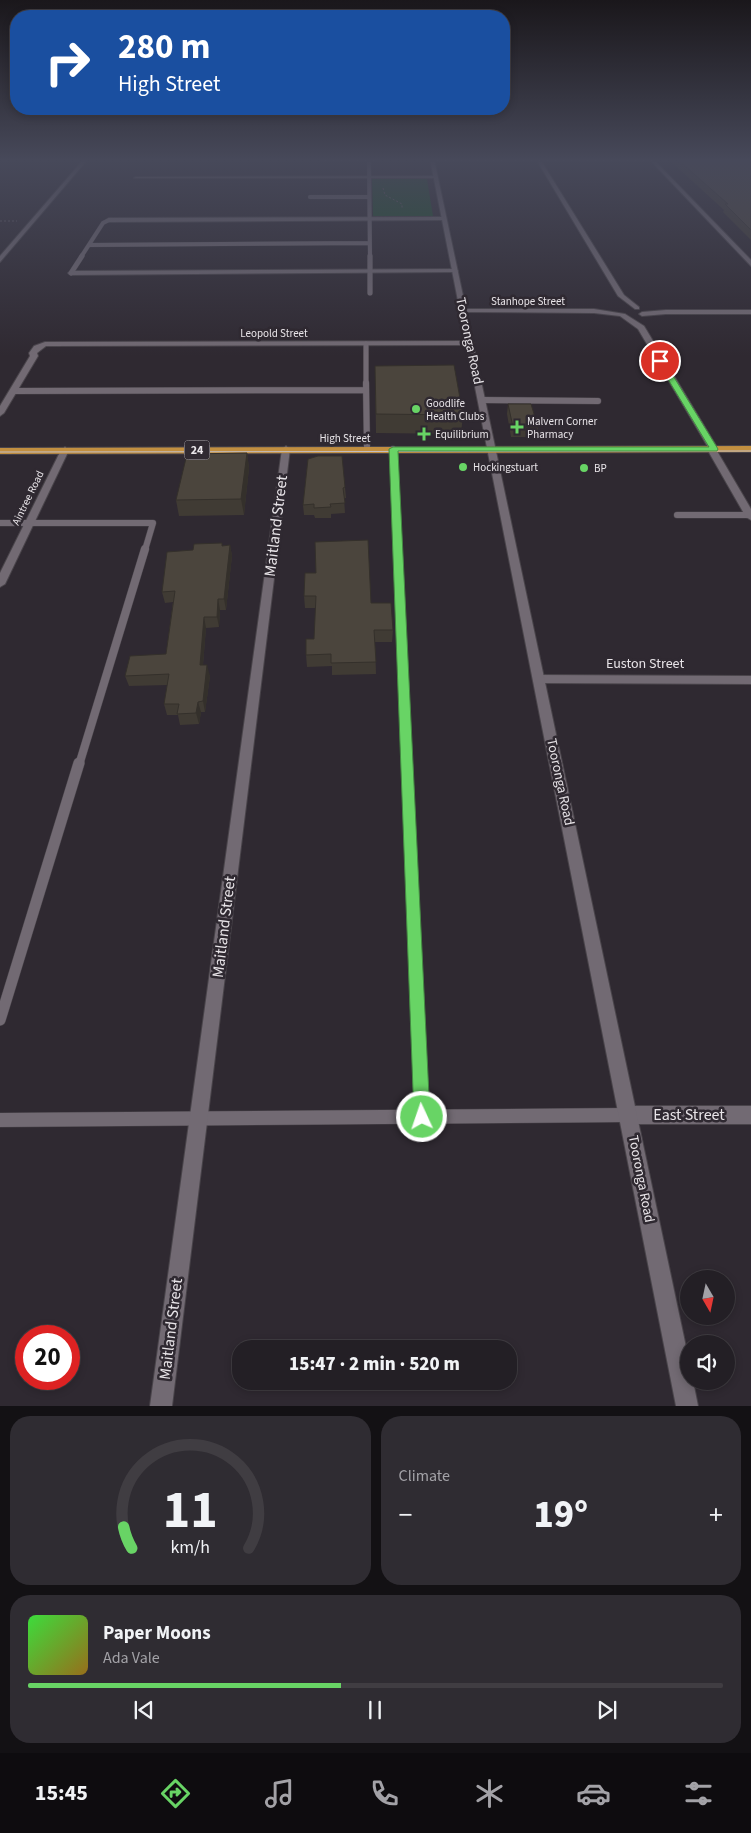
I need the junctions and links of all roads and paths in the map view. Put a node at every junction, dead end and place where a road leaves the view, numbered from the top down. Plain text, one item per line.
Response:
1 (30, 225) edge
2 (102, 225) edge
3 (369, 225) edge
4 (445, 225) edge
5 (574, 225) edge
6 (714, 225) edge
7 (89, 244) junction
8 (369, 244) junction
9 (0, 260) edge
10 (751, 264) edge
11 (455, 271) junction
12 (71, 272) joint
13 (370, 272) junction
14 (370, 293) dead end
15 (620, 307) junction
16 (463, 311) junction
17 (640, 312) junction
18 (751, 312) edge
19 (641, 328) junction
20 (470, 343) junction
21 (366, 344) junction
22 (366, 390) junction
23 (14, 391) junction
24 (482, 400) junction
25 (598, 401) dead end
26 (0, 413) edge
27 (286, 449) junction
28 (368, 449) junction
29 (393, 449) junction
30 (492, 449) junction
31 (712, 449) junction
32 (751, 449) edge
33 (65, 450) junction
34 (0, 451) edge
35 (677, 515) dead end
36 (750, 516) edge
37 (0, 523) edge
38 (30, 523) junction
39 (0, 584) edge
40 (539, 679) junction
41 (751, 680) edge
42 (0, 1020) edge
43 (628, 1115) junction
44 (751, 1115) edge
45 (422, 1117) junction
46 (199, 1119) junction
47 (0, 1120) edge
48 (161, 1406) edge
49 (687, 1406) edge

1 - 9 street
2 - 7 lane
3 - 8 lane
4 - 11 street, Tooronga Road
5 - 15 street
6 - 10 street
7 - 8 lane
7 - 12 lane
8 - 13 lane
11 - 13 street
11 - 16 street, Tooronga Road
12 - 13 street
13 - 14 lane
15 - 16 street, Stanhope Street
15 - 17 street
15 - 17 street, Stanhope Street
15 - 19 street
16 - 20 street, Tooronga Road
17 - 18 street
17 - 19 street
19 - 31 street
20 - 21 street, Leopold Street
20 - 24 street, Tooronga Road
21 - 22 lane
21 - 23 street, Leopold Street
22 - 23 lane
22 - 28 lane
23 - 26 street, Leopold Street
24 - 25 lane
24 - 30 street, Tooronga Road
27 - 28 main road, High Street / 24
27 - 33 main road, High Street / 24
27 - 46 street, Maitland Street
28 - 29 main road, High Street / 24
29 - 30 main road, High Street / 24
29 - 45 lane
30 - 31 main road, High Street / 24
30 - 40 street, Tooronga Road
31 - 32 main road, High Street / 24
31 - 36 street
33 - 34 main road, High Street / 24
33 - 38 street, Aintree Road
35 - 36 lane
37 - 38 lane
38 - 39 street, Aintree Road
38 - 42 lane
40 - 41 street, Euston Street
40 - 43 street, Tooronga Road
43 - 44 street, East Street
43 - 45 lane
43 - 49 street, Tooronga Road
45 - 46 lane
46 - 47 lane
46 - 48 street, Maitland Street

